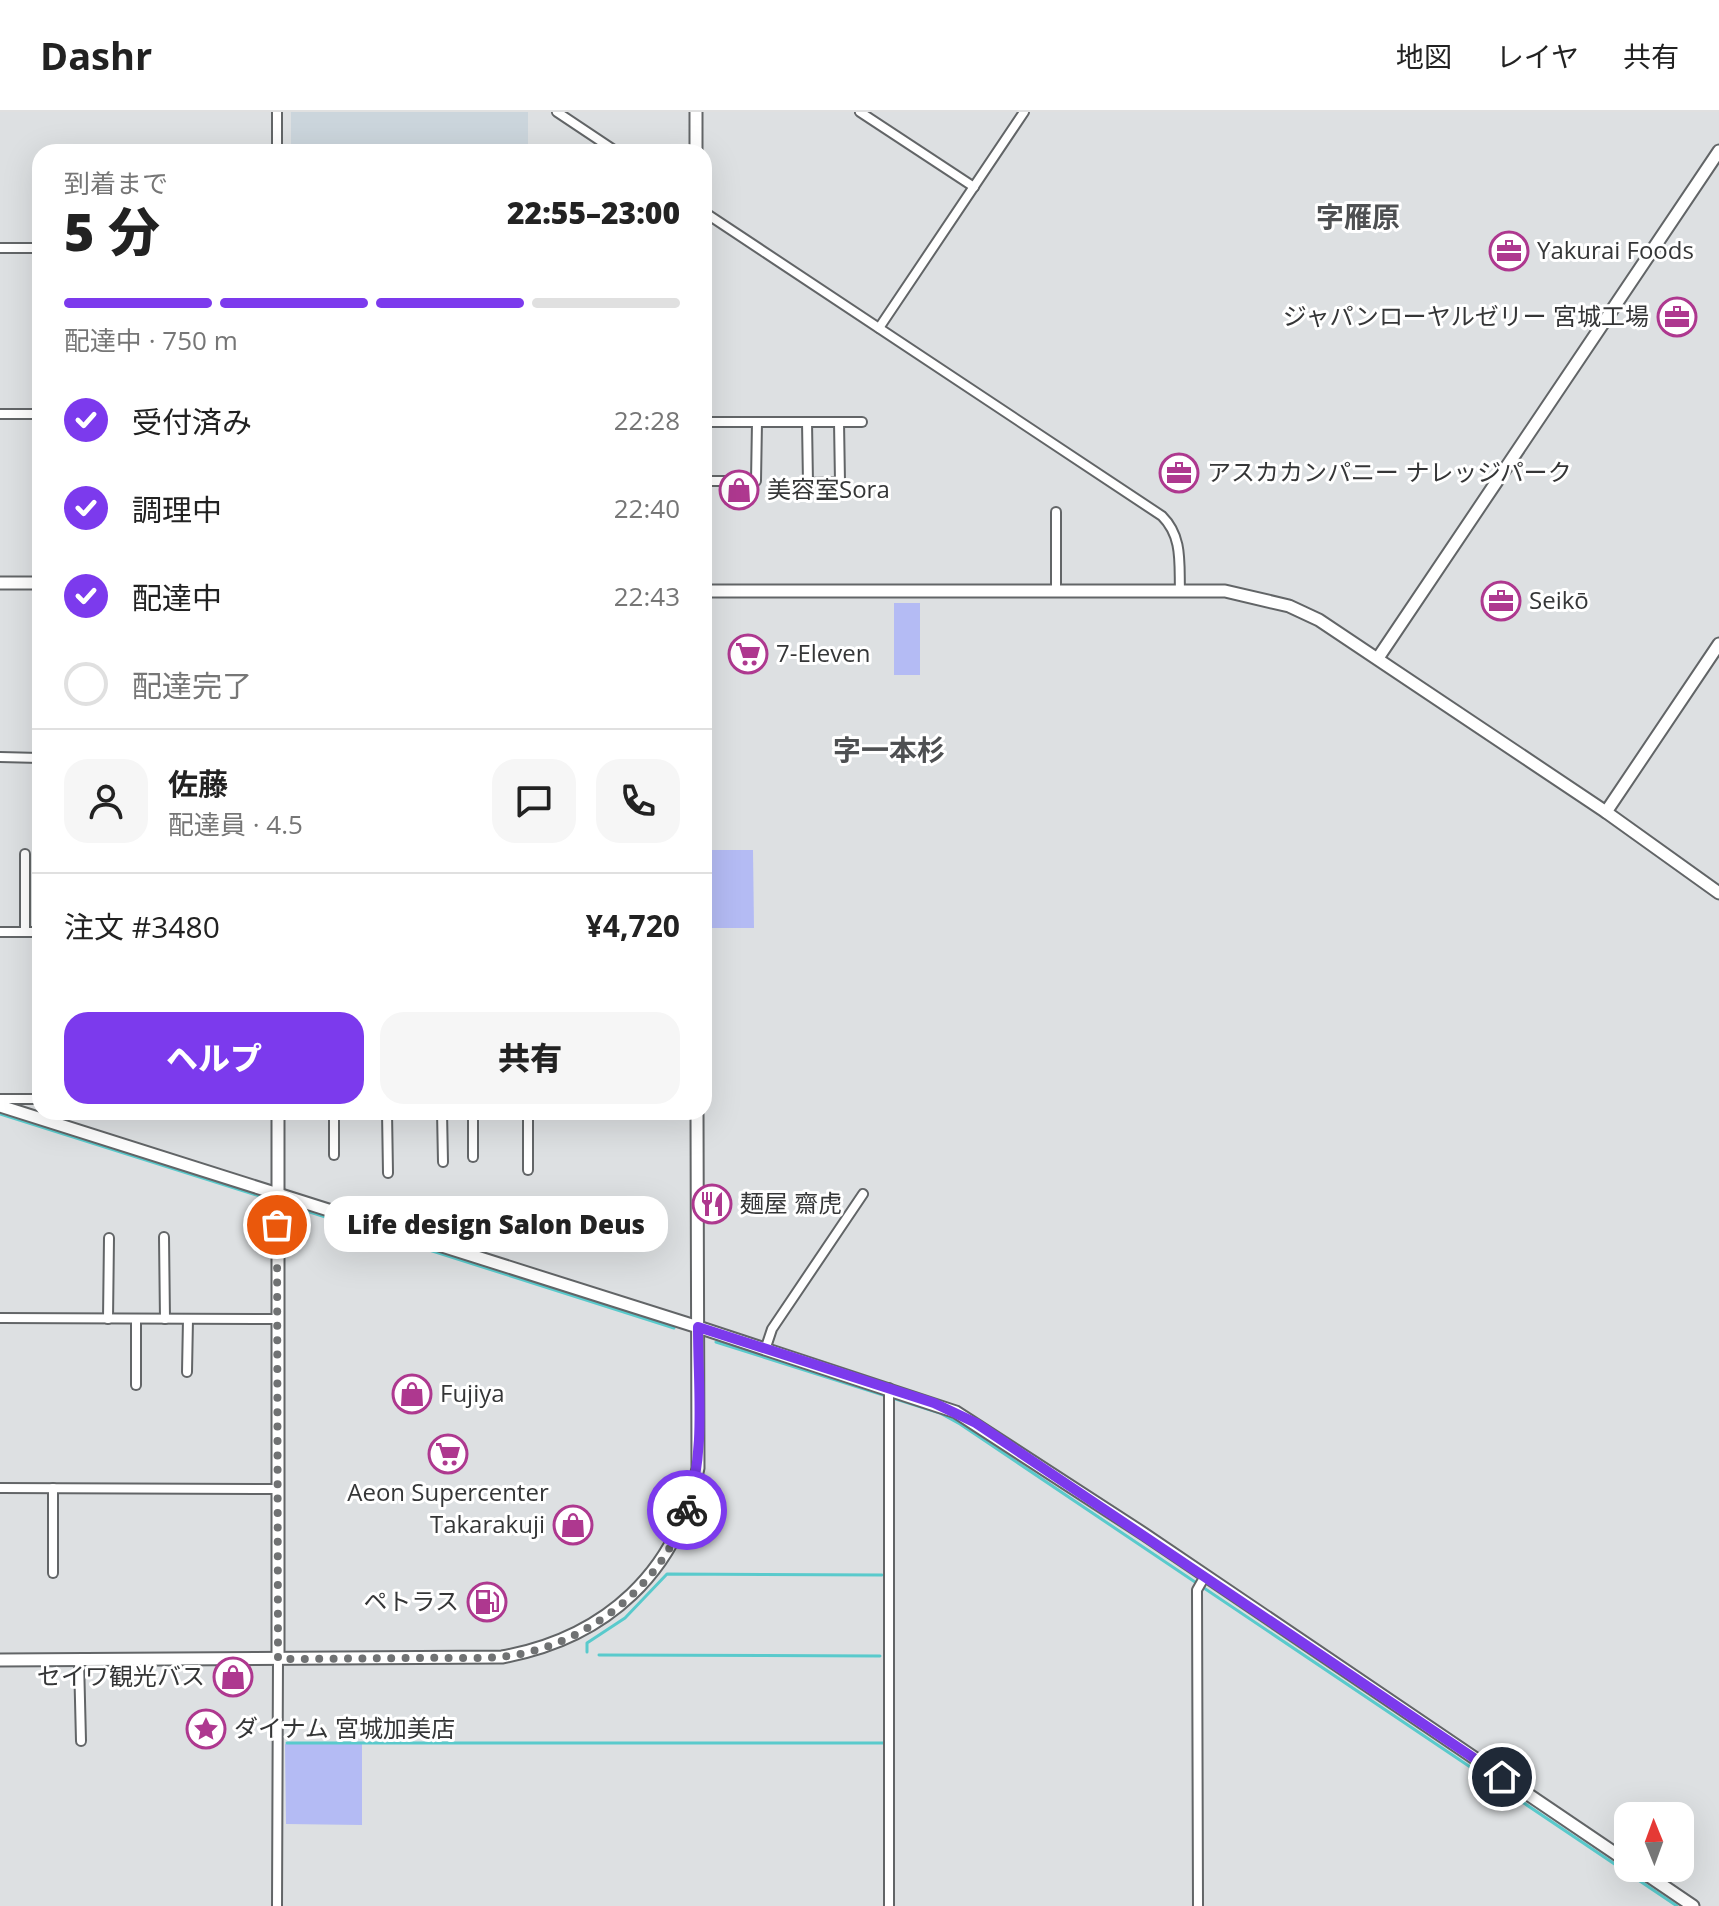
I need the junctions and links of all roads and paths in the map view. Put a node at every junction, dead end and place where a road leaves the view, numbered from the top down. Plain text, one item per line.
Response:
1 (277, 112) edge
2 (557, 112) edge
3 (696, 112) edge
4 (860, 112) edge
5 (1024, 112) edge
6 (277, 144) edge
7 (605, 144) edge
8 (696, 144) edge
9 (1719, 151) edge
10 (974, 187) junction
11 (712, 217) edge
12 (0, 248) edge
13 (32, 248) edge
14 (879, 328) junction
15 (0, 414) edge
16 (32, 414) edge
17 (712, 422) edge
18 (757, 422) junction
19 (807, 422) junction
20 (839, 422) junction
21 (862, 422) dead end
22 (712, 481) edge
23 (1056, 512) dead end
24 (0, 583) edge
25 (32, 583) edge
26 (712, 591) edge
27 (1180, 591) junction
28 (1056, 592) junction
29 (1719, 644) edge
30 (1378, 658) junction
31 (0, 757) edge
32 (32, 758) edge
33 (1606, 812) junction
34 (25, 854) dead end
35 (1719, 893) edge
36 (0, 932) edge
37 (25, 932) junction
38 (32, 932) edge
39 (0, 1099) edge
40 (32, 1099) edge
41 (0, 1106) edge
42 (32, 1116) edge
43 (45, 1120) edge
44 (278, 1120) edge
45 (334, 1120) edge
46 (387, 1120) edge
47 (442, 1120) edge
48 (473, 1120) edge
49 (528, 1120) edge
50 (697, 1120) edge
51 (334, 1155) dead end
52 (473, 1157) dead end
53 (443, 1162) dead end
54 (528, 1170) dead end
55 (388, 1173) dead end
56 (277, 1193) junction
57 (863, 1194) dead end
58 (164, 1237) dead end
59 (109, 1238) dead end
60 (0, 1318) edge
61 (108, 1319) junction
62 (136, 1319) junction
63 (165, 1319) junction
64 (188, 1319) junction
65 (277, 1319) junction
66 (698, 1327) junction
67 (765, 1350) junction
68 (187, 1372) dead end
69 (136, 1385) dead end
70 (888, 1395) junction
71 (0, 1488) edge
72 (53, 1488) junction
73 (277, 1489) junction
74 (53, 1573) dead end
75 (1204, 1578) junction
76 (278, 1659) junction
77 (0, 1660) edge
78 (79, 1660) junction
79 (81, 1741) dead end
80 (1614, 1853) edge
81 (1658, 1882) edge
82 (277, 1906) edge
83 (889, 1906) edge
84 (1198, 1906) edge
85 (1693, 1906) edge

1 - 6 street
2 - 7 street
3 - 8 street
4 - 10 street
5 - 10 street
9 - 30 street
10 - 14 street
11 - 14 street
12 - 13 street
14 - 27 street
15 - 16 street
17 - 18 street
18 - 19 street
18 - 22 street
19 - 20 street
19 - 20 street
20 - 21 street
23 - 28 street
24 - 25 street
26 - 28 street
27 - 28 street
27 - 30 street
29 - 33 street
30 - 33 street
31 - 32 street
33 - 35 street
34 - 37 street
36 - 37 street
37 - 38 street
39 - 40 street
41 - 42 street
43 - 56 street
44 - 56 street
45 - 51 street
46 - 55 street
47 - 53 street
48 - 52 street
49 - 54 street
50 - 66 street
56 - 65 street
56 - 66 street
57 - 67 street
58 - 63 street
59 - 61 street
60 - 61 street
61 - 62 street
62 - 63 street
62 - 69 street
63 - 64 street
64 - 65 street
64 - 68 street
65 - 73 street
66 - 67 street
66 - 76 street
67 - 70 street
70 - 75 street
70 - 83 street
71 - 72 street
72 - 73 street
72 - 74 street
73 - 76 street
75 - 80 street
75 - 84 street
76 - 78 street
76 - 82 street
77 - 78 street
78 - 79 street
81 - 85 street

